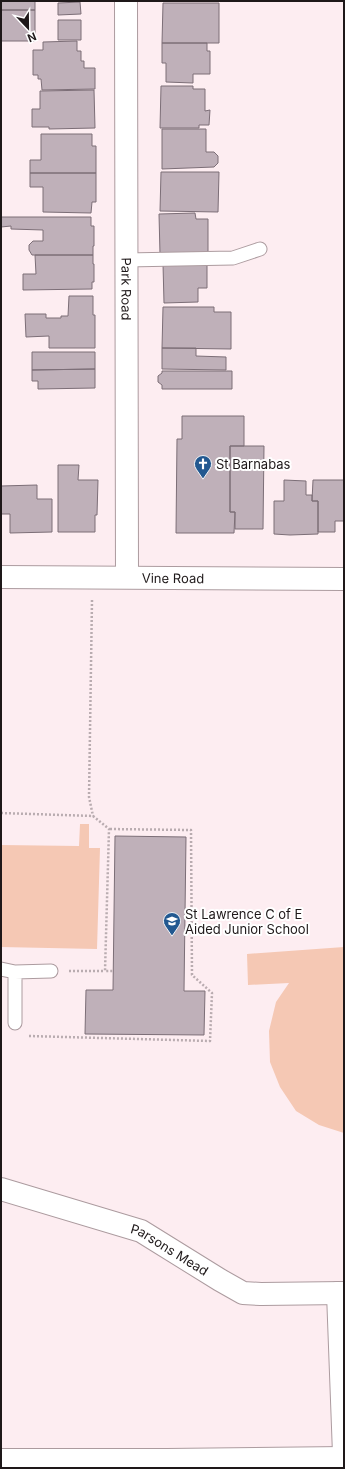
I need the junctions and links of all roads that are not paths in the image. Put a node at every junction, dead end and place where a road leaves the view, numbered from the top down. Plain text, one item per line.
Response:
1 (126, 1) edge
2 (260, 249) dead end
3 (126, 260) junction
4 (1, 577) edge
5 (127, 577) junction
6 (344, 579) edge
7 (1, 969) edge
8 (51, 971) road end
9 (15, 972) junction
10 (14, 1023) road end
11 (1, 1189) edge
12 (341, 1293) edge
13 (344, 1454) edge
14 (344, 1458) edge
15 (1, 1460) edge
16 (167, 1464) edge

1 - 3 street, Park Road
2 - 3 lane
3 - 5 street, Park Road
4 - 5 street, Vine Road
5 - 6 street, Vine Road
7 - 9 lane
8 - 9 lane
9 - 10 lane
11 - 12 street, Parsons Mead
12 - 13 street, Parsons Mead
14 - 16 street
15 - 16 street

